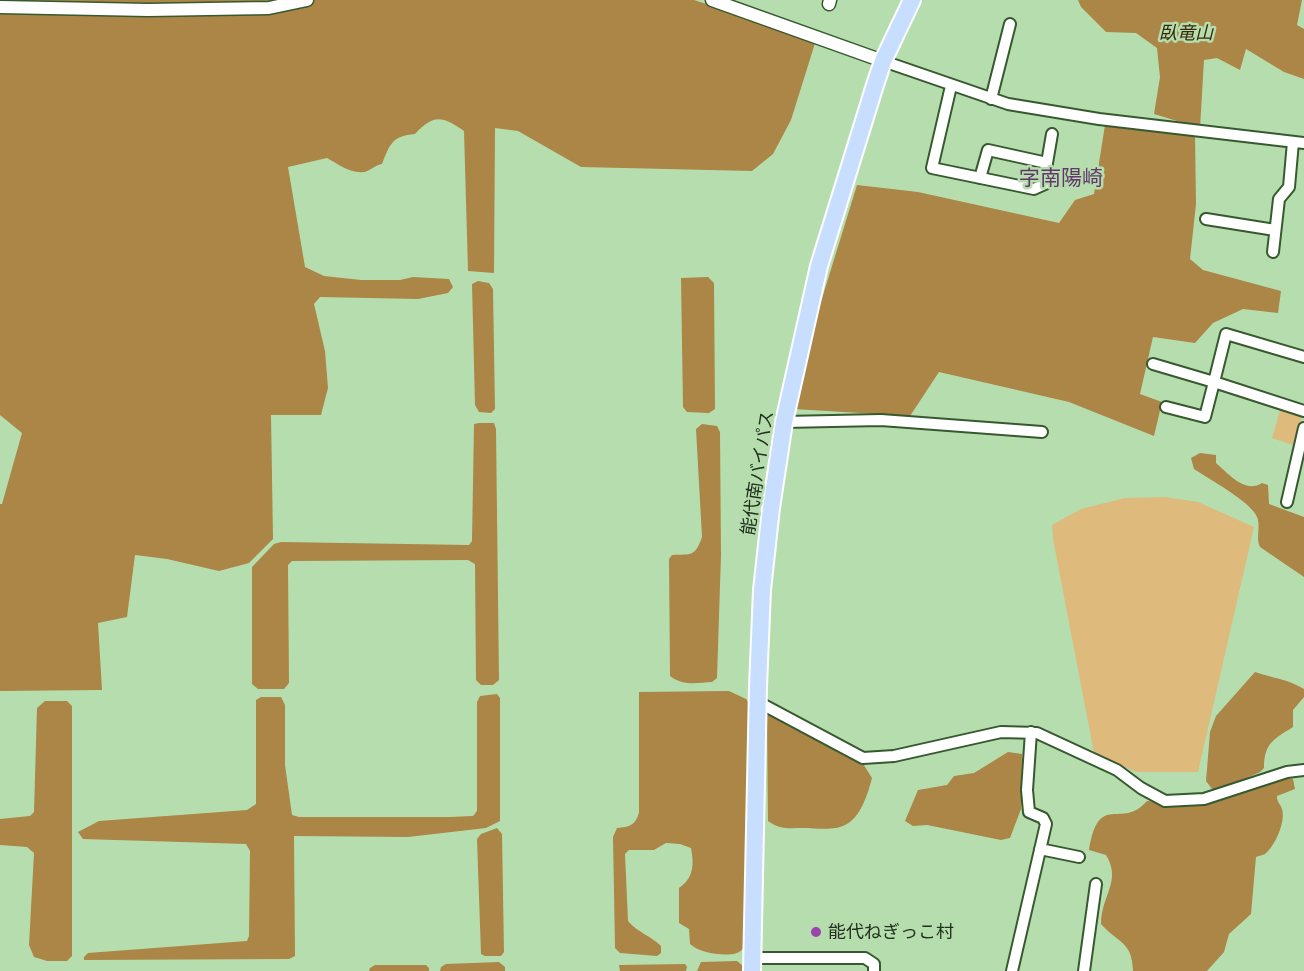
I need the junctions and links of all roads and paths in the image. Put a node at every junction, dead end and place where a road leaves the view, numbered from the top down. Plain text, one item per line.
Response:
1 (307, 0) edge
2 (912, 0) edge
3 (718, 1) edge
4 (0, 7) edge
5 (1010, 24) dead end
6 (884, 61) junction
7 (951, 86) junction
8 (991, 99) junction
9 (1052, 134) dead end
10 (1299, 143) edge
11 (1047, 163) junction
12 (980, 177) junction
13 (1206, 219) dead end
14 (1275, 230) junction
15 (1273, 252) dead end
16 (1304, 357) edge
17 (1153, 364) dead end
18 (1214, 382) junction
19 (1166, 407) dead end
20 (1304, 411) edge
21 (784, 422) junction
22 (1304, 428) edge
23 (1042, 432) dead end
24 (1300, 461) edge
25 (1287, 502) dead end
26 (758, 702) junction
27 (1031, 732) junction
28 (1304, 770) edge
29 (1040, 849) junction
30 (1079, 857) dead end
31 (1096, 884) dead end
32 (752, 965) edge
33 (873, 971) edge
34 (1012, 971) edge
35 (1084, 971) edge

1 - 4 street
2 - 6 highway, 能代南バイパス
3 - 6 street
5 - 8 street
6 - 7 street
6 - 21 highway, 能代南バイパス
7 - 8 street
7 - 12 street
8 - 10 street
9 - 11 street
10 - 14 street
11 - 12 street
11 - 12 street
13 - 14 street
14 - 15 street
16 - 18 street
17 - 18 street
18 - 19 street
18 - 20 street
21 - 23 street
21 - 26 highway, 能代南バイパス
22 - 24 street
24 - 25 street
26 - 27 street
26 - 32 highway, 能代南バイパス
27 - 28 street
27 - 29 street
29 - 30 street
29 - 34 street
31 - 35 street
32 - 33 street

